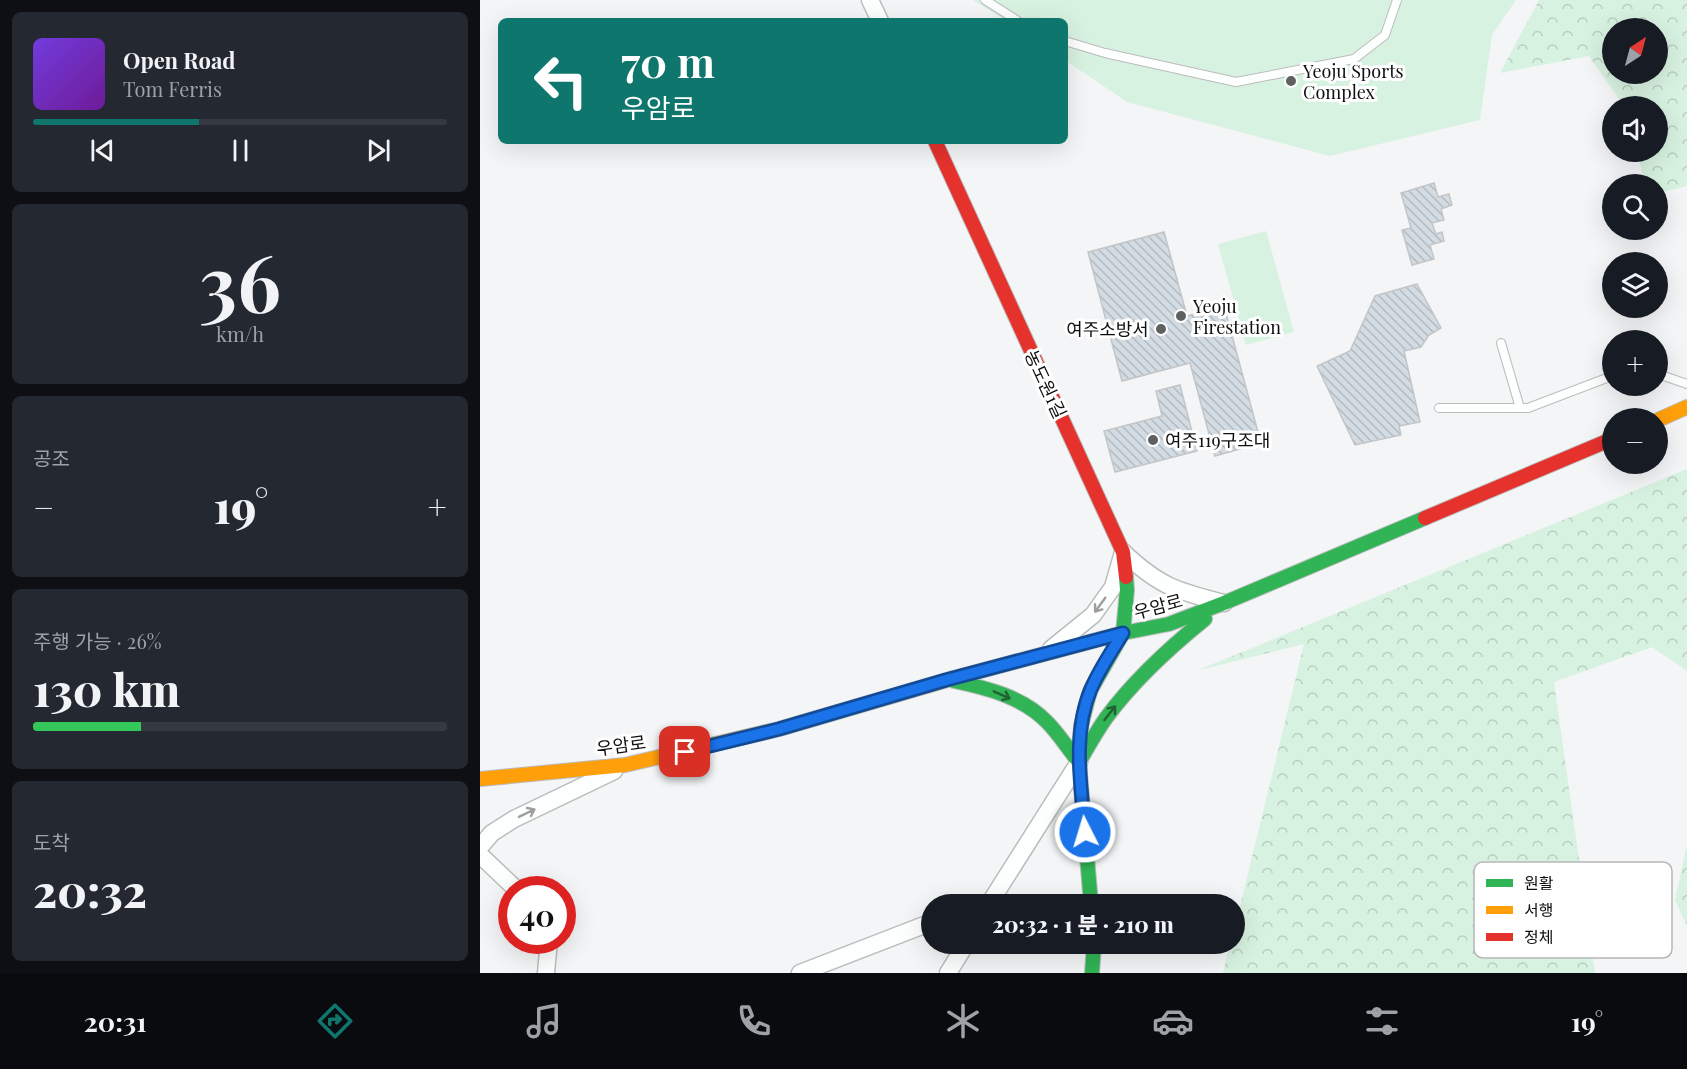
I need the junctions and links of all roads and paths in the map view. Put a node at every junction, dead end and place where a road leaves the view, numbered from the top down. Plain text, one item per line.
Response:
1 (870, 0) edge
2 (985, 0) edge
3 (1397, 0) edge
4 (879, 18) edge
5 (1012, 18) edge
6 (1068, 41) edge
7 (936, 144) edge
8 (1501, 343) dead end
9 (1668, 377) edge
10 (1602, 380) edge
11 (1687, 384) edge
12 (1687, 407) edge
13 (1439, 408) dead end
14 (1520, 408) junction
15 (1668, 416) edge
16 (1602, 443) edge
17 (1123, 552) junction
18 (1224, 603) junction
19 (1123, 633) junction
20 (1046, 654) junction
21 (946, 680) junction
22 (1079, 762) junction
23 (625, 765) junction
24 (480, 779) edge
25 (480, 847) edge
26 (480, 855) edge
27 (502, 876) edge
28 (992, 894) edge
29 (1090, 894) edge
30 (921, 926) edge
31 (548, 954) edge
32 (960, 954) edge
33 (1093, 954) edge
34 (546, 973) edge
35 (800, 973) edge
36 (948, 973) edge
37 (1092, 973) edge

1 - 4 street
2 - 5 lane
3 - 6 lane
7 - 17 street, 농도원1길
8 - 14 lane
9 - 11 lane
10 - 14 lane
12 - 15 street
13 - 14 lane
16 - 18 street, 우암로
17 - 18 street
17 - 19 street, 농도원1길
17 -> 20 street
18 - 19 street, 우암로
22 -> 18 street
19 - 20 street, 우암로
19 - 22 street
20 - 21 street, 우암로
21 -> 22 street
21 - 23 street, 우암로
22 - 28 street
22 - 29 street
23 - 24 street, 우암로
25 -> 23 street
26 - 27 street
30 - 35 street
31 - 34 street
32 - 36 street
33 - 37 street

